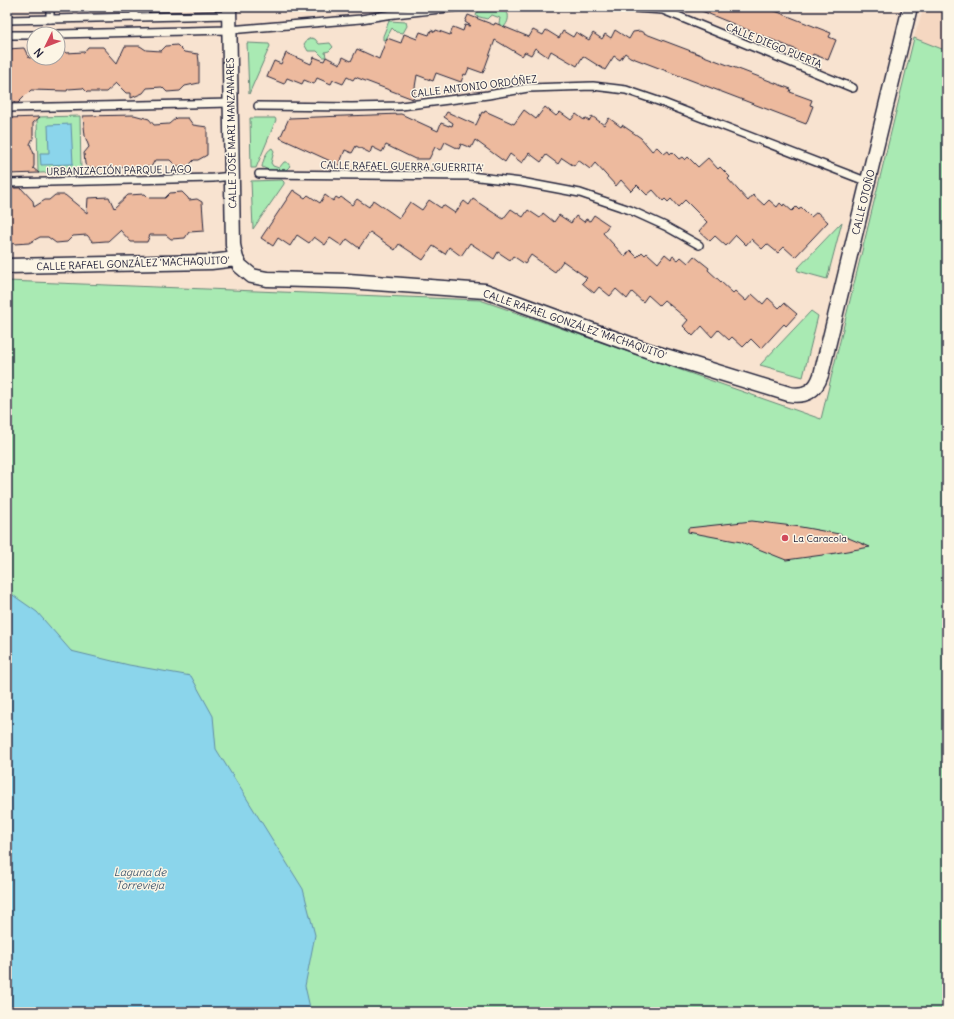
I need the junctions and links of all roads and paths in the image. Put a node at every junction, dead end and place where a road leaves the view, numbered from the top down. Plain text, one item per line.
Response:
1 (50, 7) edge
2 (134, 7) edge
3 (458, 7) edge
4 (618, 7) edge
5 (910, 7) edge
6 (229, 11) edge
7 (134, 17) junction
8 (50, 19) junction
9 (7, 20) edge
10 (229, 30) junction
11 (66, 34) edge
12 (26, 35) edge
13 (7, 36) edge
14 (854, 88) dead end
15 (231, 103) junction
16 (258, 106) dead end
17 (7, 108) edge
18 (259, 174) dead end
19 (232, 176) junction
20 (868, 182) junction
21 (7, 183) edge
22 (699, 245) dead end
23 (236, 259) junction
24 (7, 266) edge
25 (810, 393) joint

1 - 8 lane
2 - 7 lane
3 - 10 lane
4 - 14 lane, CALLE DIEGO PUERTA
5 - 20 street, CALLE OTOÑO
6 - 7 lane
6 - 10 street, CALLE JOSÉ MARI MANZANARES
7 - 8 lane
8 - 9 lane
10 - 11 lane
10 - 15 street, CALLE JOSÉ MARI MANZANARES
12 - 13 lane
15 - 17 lane
15 - 19 street, CALLE JOSÉ MARI MANZANARES
16 - 20 lane, CALLE ANTONIO ORDÓÑEZ
18 - 22 lane, CALLE RAFAEL GUERRA 'GUERRITA'
19 - 21 lane, URBANIZACIÓN PARQUE LAGO
19 - 23 street, CALLE JOSÉ MARI MANZANARES
20 - 25 street, CALLE OTOÑO
23 - 24 street, CALLE RAFAEL GONZÁLEZ 'MACHAQUITO'
23 - 25 street, CALLE RAFAEL GONZÁLEZ 'MACHAQUITO'

